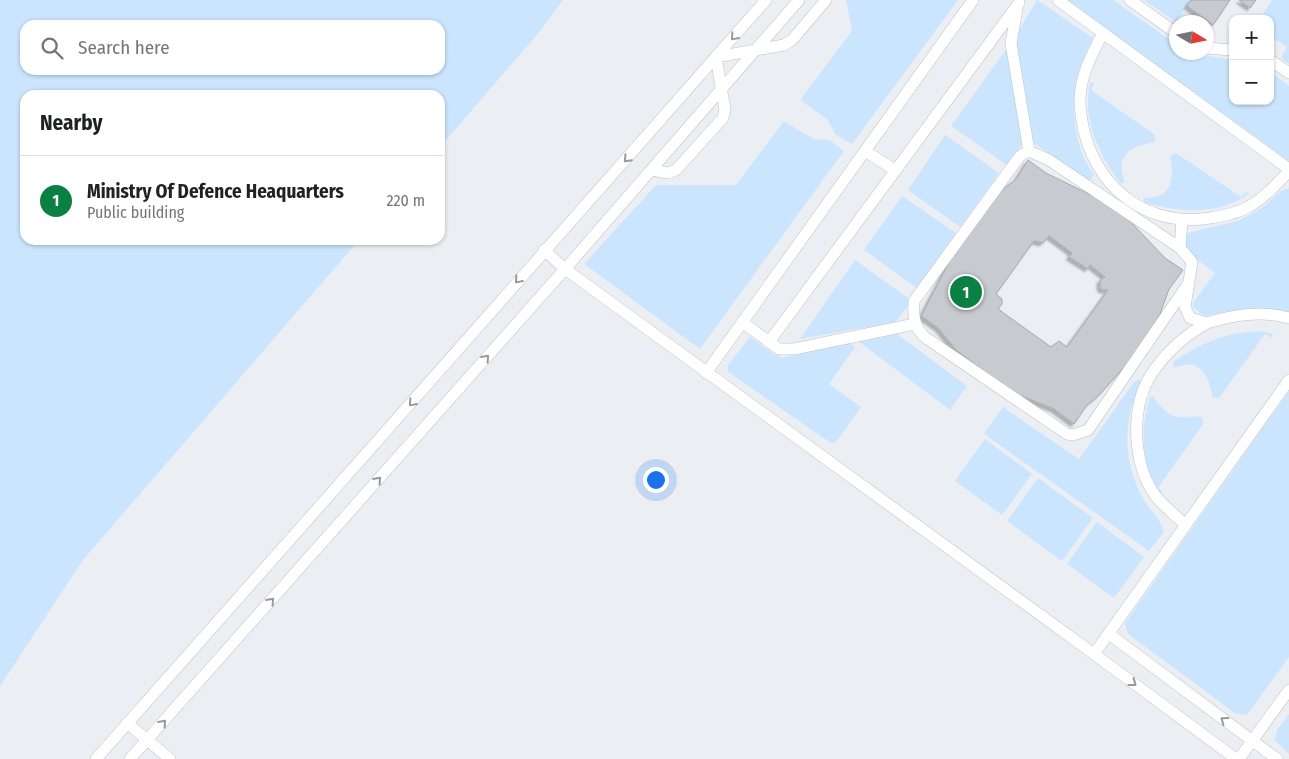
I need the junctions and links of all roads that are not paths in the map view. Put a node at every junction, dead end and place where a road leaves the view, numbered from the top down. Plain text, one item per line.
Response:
1 (766, 0) edge
2 (799, 0) edge
3 (826, 0) edge
4 (973, 0) edge
5 (1058, 0) edge
6 (1130, 0) edge
7 (1019, 1) edge
8 (1169, 28) edge
9 (1103, 33) junction
10 (1214, 49) edge
11 (756, 50) junction
12 (1229, 50) edge
13 (716, 57) junction
14 (1274, 63) edge
15 (1289, 73) edge
16 (721, 91) junction
17 (1029, 151) junction
18 (865, 152) junction
19 (652, 170) junction
20 (895, 170) junction
21 (1289, 170) edge
22 (1182, 221) junction
23 (1180, 248) junction
24 (544, 250) junction
25 (565, 269) junction
26 (1188, 284) junction
27 (1289, 318) edge
28 (742, 322) junction
29 (1207, 323) junction
30 (915, 324) junction
31 (769, 342) junction
32 (706, 372) junction
33 (1289, 380) edge
34 (1186, 525) junction
35 (1109, 634) junction
36 (1094, 654) junction
37 (1289, 690) edge
38 (128, 724) junction
39 (147, 740) junction
40 (1252, 741) junction
41 (96, 759) edge
42 (130, 759) edge
43 (170, 759) edge
44 (1237, 759) edge
45 (1277, 759) edge

1 -> 13 lane
2 - 11 lane
3 - 11 lane
4 - 18 lane
5 - 9 lane
6 - 8 lane
7 - 17 lane
7 - 20 lane
9 - 21 lane
9 - 22 lane
10 - 12 lane
11 - 13 lane
11 - 16 lane
13 - 16 lane
13 -> 24 lane
14 - 15 lane
16 - 19 lane
16 - 19 lane
17 - 23 lane
17 - 30 lane
18 - 20 lane
18 - 28 lane
19 - 25 lane
20 - 31 lane
21 - 22 lane
22 - 23 lane
23 - 26 lane
24 - 25 lane
24 -> 38 lane
25 - 32 lane
39 -> 25 lane
26 - 29 lane
26 - 30 lane
27 - 29 lane
28 - 31 lane
28 - 32 lane
29 - 34 lane
30 - 31 lane
32 - 36 lane
33 - 34 lane
34 - 35 lane
35 - 36 lane
40 -> 35 lane
36 -> 44 lane
37 - 40 lane
38 - 39 lane
38 - 41 lane
39 - 42 lane
39 - 43 lane
40 - 44 lane
40 - 45 lane

